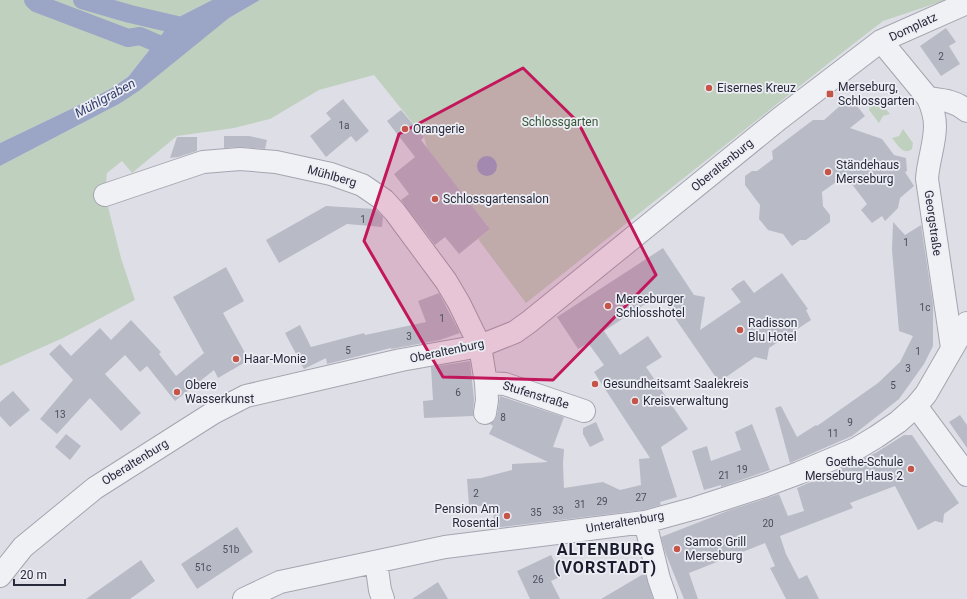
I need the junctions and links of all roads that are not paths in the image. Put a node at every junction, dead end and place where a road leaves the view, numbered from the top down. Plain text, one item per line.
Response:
1 (967, 3) edge
2 (881, 41) junction
3 (928, 98) junction
4 (967, 111) edge
5 (105, 195) dead end
6 (967, 323) edge
7 (480, 346) junction
8 (952, 348) junction
9 (486, 383) junction
10 (916, 406) junction
11 (584, 410) dead end
12 (485, 413) dead end
13 (967, 475) edge
14 (645, 522) junction
15 (376, 562) junction
16 (0, 576) edge
17 (244, 599) edge
18 (383, 599) edge
19 (666, 599) edge

1 - 2 street, Domplatz
2 - 3 street
2 - 7 street, Oberaltenburg
3 - 4 street
3 - 8 street, Georgstraße
5 - 7 street, Mühlberg
6 - 8 street, Unteraltenburg
7 - 9 street, Mühlberg
7 - 16 street, Oberaltenburg
8 - 10 street, Unteraltenburg
9 - 11 street, Stufenstraße
9 - 12 street, Mühlberg
10 - 13 street
10 - 14 street, Unteraltenburg
14 - 15 street, Unteraltenburg
14 - 19 street
15 - 17 street, Unteraltenburg
15 - 18 street

